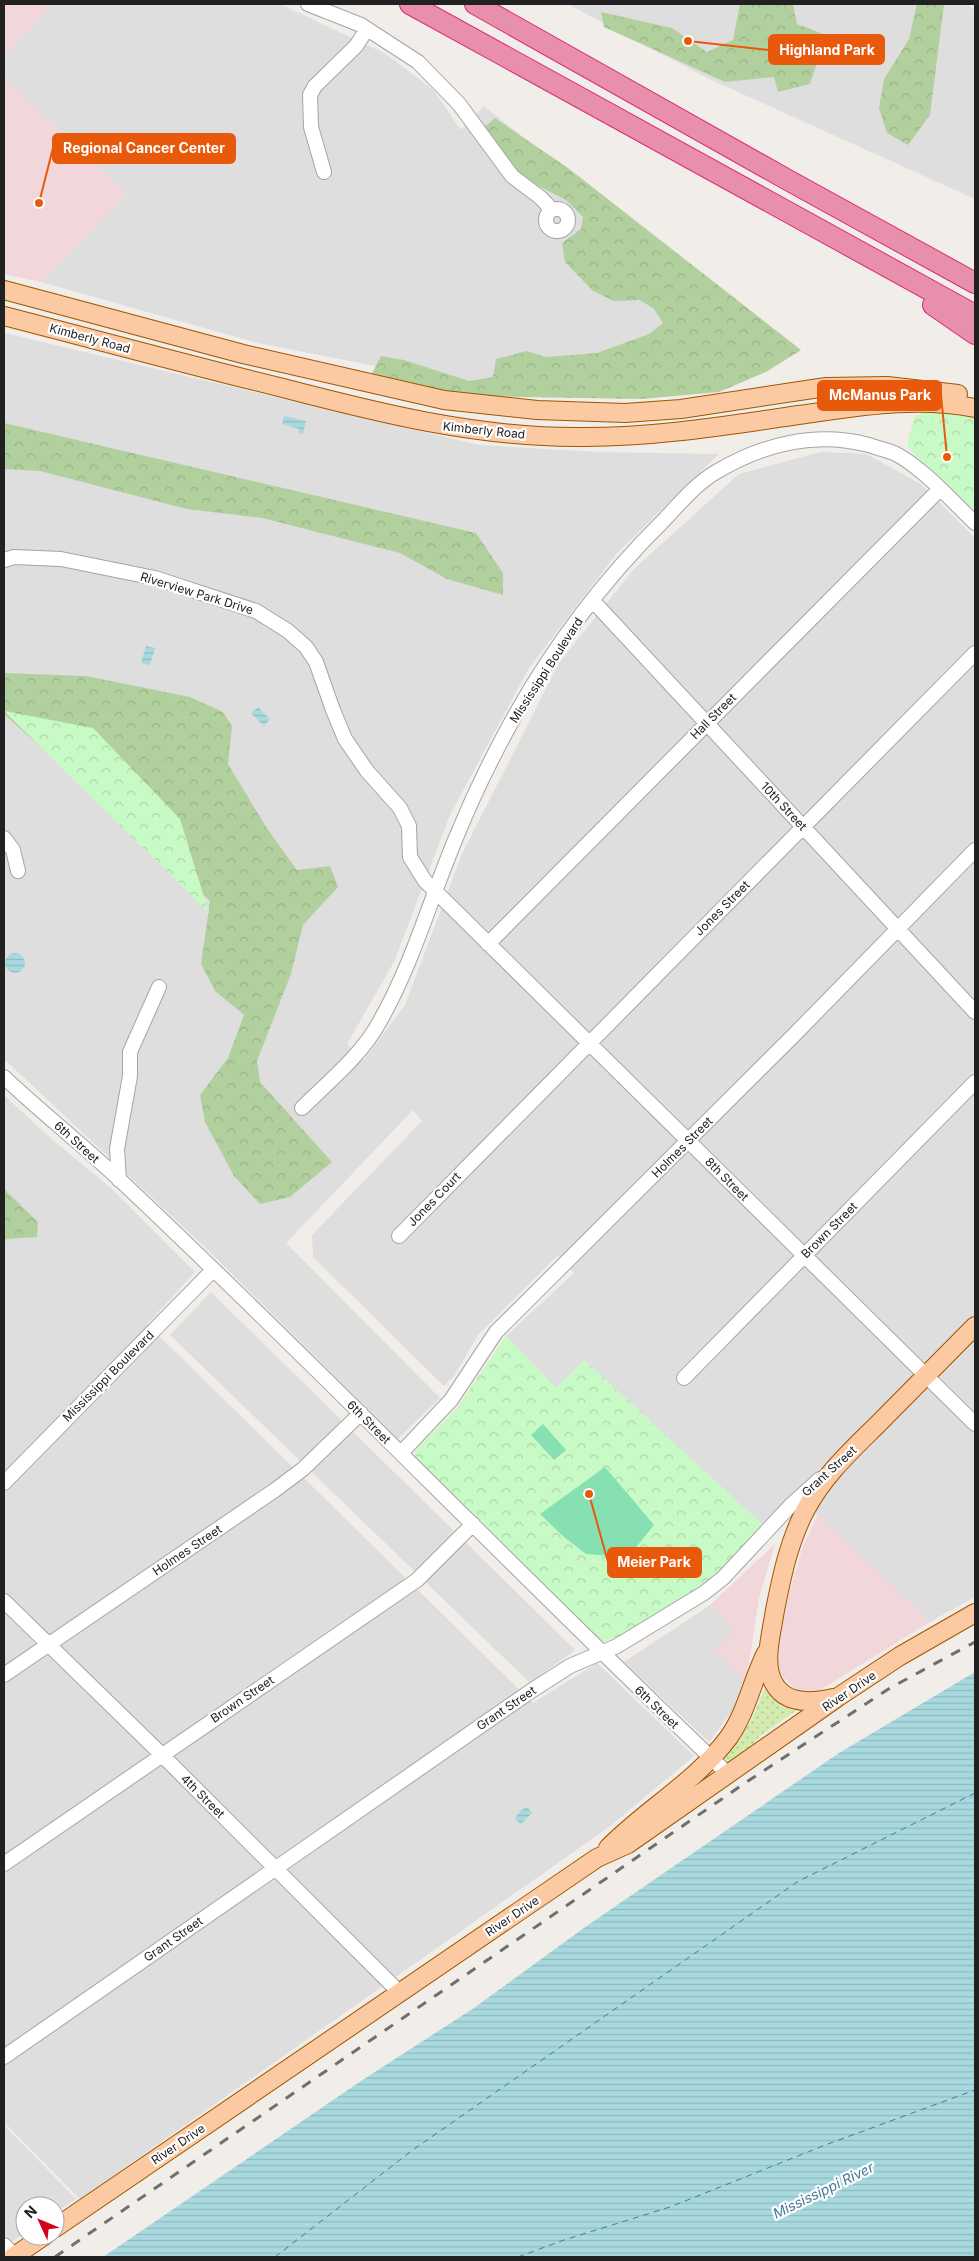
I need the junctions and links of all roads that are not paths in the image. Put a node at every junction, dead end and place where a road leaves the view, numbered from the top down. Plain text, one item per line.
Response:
1 (308, 4) edge
2 (410, 4) edge
3 (475, 4) edge
4 (367, 29) junction
5 (324, 172) dead end
6 (552, 210) dead end
7 (892, 269) junction
8 (970, 279) edge
9 (4, 290) edge
10 (975, 315) edge
11 (4, 316) edge
12 (975, 334) edge
13 (975, 397) edge
14 (975, 408) edge
15 (939, 490) junction
16 (975, 523) edge
17 (4, 560) edge
18 (592, 600) junction
19 (975, 653) edge
20 (706, 722) junction
21 (803, 826) junction
22 (4, 838) edge
23 (975, 850) edge
24 (18, 870) dead end
25 (436, 892) junction
26 (898, 929) junction
27 (488, 944) junction
28 (159, 986) dead end
29 (975, 1012) edge
30 (589, 1043) junction
31 (4, 1077) edge
32 (975, 1082) edge
33 (302, 1108) dead end
34 (688, 1140) junction
35 (470, 1163) joint
36 (119, 1180) junction
37 (399, 1236) dead end
38 (804, 1255) junction
39 (213, 1270) junction
40 (975, 1326) edge
41 (926, 1376) junction
42 (684, 1378) dead end
43 (361, 1414) junction
44 (975, 1424) edge
45 (857, 1445) junction
46 (401, 1453) junction
47 (4, 1483) edge
48 (473, 1524) junction
49 (4, 1601) edge
50 (975, 1613) edge
51 (49, 1644) junction
52 (770, 1646) junction
53 (600, 1651) junction
54 (4, 1675) edge
55 (838, 1697) junction
56 (161, 1754) junction
57 (711, 1758) junction
58 (728, 1774) junction
59 (597, 1858) junction
60 (4, 1864) edge
61 (275, 1868) junction
62 (399, 1992) junction
63 (4, 2058) edge
64 (65, 2221) edge
65 (24, 2246) edge
66 (10, 2253) edge

1 - 4 street
2 - 7 highway
3 - 8 highway
4 - 5 street
4 - 6 street
7 - 10 highway
7 - 12 highway
9 - 13 main road, Kimberly Road
11 - 14 main road, Kimberly Road
15 - 16 street, Mississippi Boulevard
15 - 18 street, Mississippi Boulevard
15 - 20 street, Hall Street
17 - 25 street, Riverview Park Drive
18 - 20 street, 10th Street
18 - 25 street, Mississippi Boulevard
19 - 21 street, Jones Street
20 - 21 street, 10th Street
20 - 27 street, Hall Street
21 - 26 street, 10th Street
21 - 30 street, Jones Street
22 - 24 street
23 - 26 street, Holmes Street
25 - 27 street, 8th Street
25 - 33 street, Mississippi Boulevard
26 - 29 street, 10th Street
26 - 34 street, Holmes Street
27 - 30 street, 8th Street
28 - 36 street
30 - 34 street, 8th Street
30 - 35 street, Jones Street
31 - 36 street, 6th Street
32 - 38 street, Brown Street
34 - 38 street, 8th Street
34 - 46 street, Holmes Street
35 - 37 street, Jones Court
36 - 39 street, 6th Street
38 - 41 street, 8th Street
38 - 42 street, Brown Street
39 - 43 street, 6th Street
39 - 47 street, Mississippi Boulevard
40 - 41 main road, Grant Street
41 - 44 street, 8th Street
41 - 45 main road, Grant Street
43 - 46 street, 6th Street
43 - 51 street, Holmes Street
45 - 52 main road
45 - 53 street, Grant Street
46 - 48 street, 6th Street
48 - 53 street, 6th Street
48 - 56 street, Brown Street
49 - 51 street, 4th Street
50 - 55 main road, River Drive
51 - 54 street, Holmes Street
51 - 56 street, 4th Street
52 - 55 main road
52 - 57 main road
53 - 57 street, 6th Street
53 - 61 street, Grant Street
55 - 58 main road, River Drive
56 - 60 street, Brown Street
56 - 61 street, 4th Street
57 - 58 street, 6th Street
57 - 59 main road
58 - 59 main road, River Drive
59 - 62 main road, River Drive
61 - 62 street, 4th Street
61 - 63 street, Grant Street
62 - 64 main road, River Drive
65 - 66 main road

